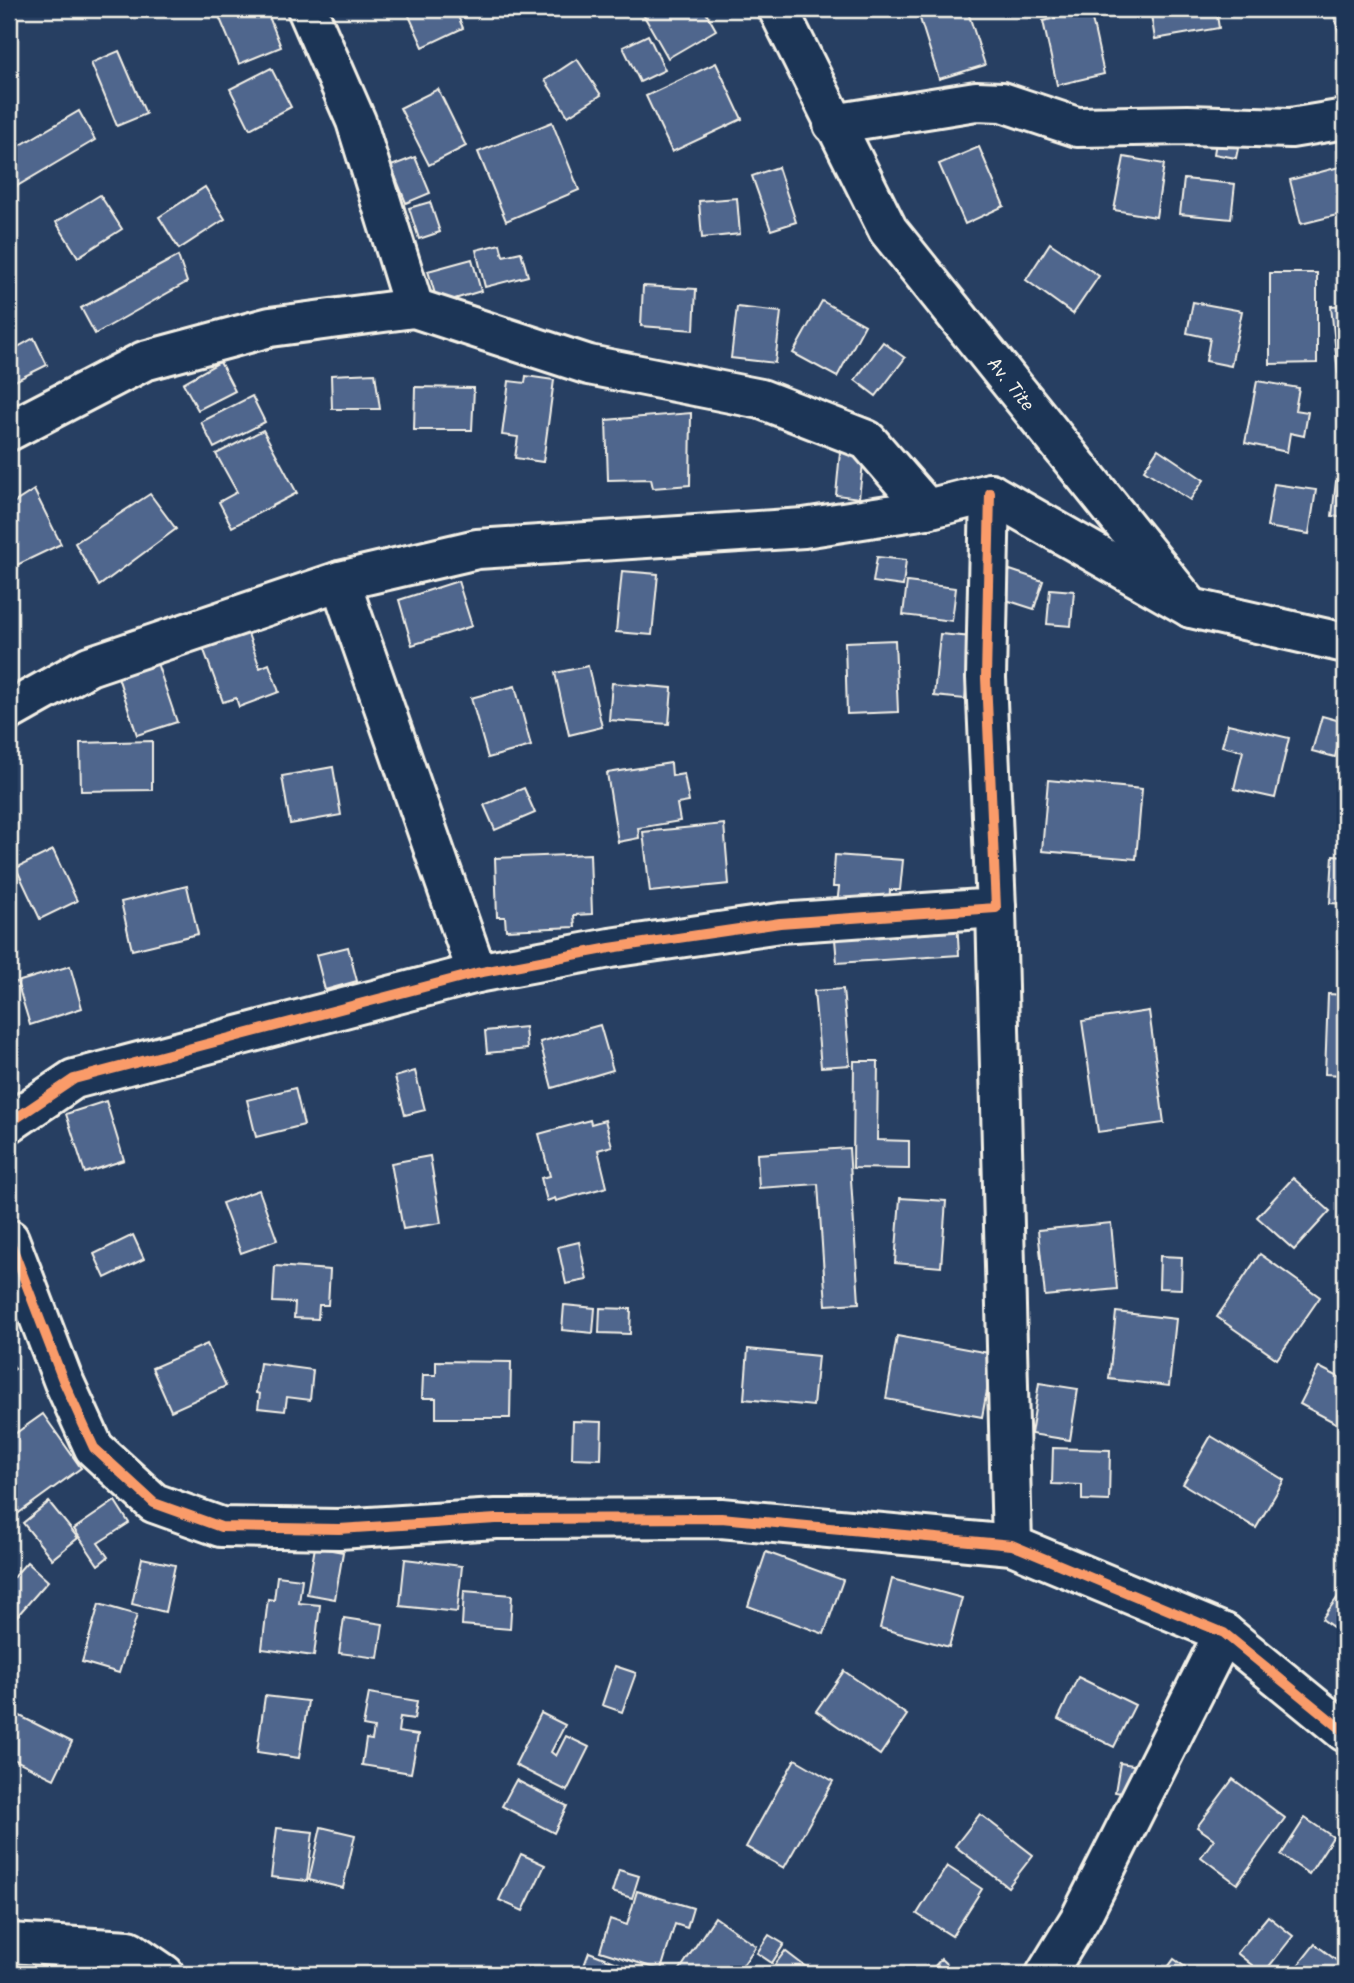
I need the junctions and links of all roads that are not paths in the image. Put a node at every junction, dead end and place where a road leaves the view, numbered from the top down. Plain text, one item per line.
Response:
1 (307, 9) edge
2 (778, 9) edge
3 (1345, 119) edge
4 (833, 124) junction
5 (414, 308) junction
6 (9, 431) edge
7 (990, 493) junction
8 (927, 509) junction
9 (340, 581) junction
10 (1191, 608) junction
11 (1345, 643) edge
12 (9, 711) edge
13 (996, 908) junction
14 (477, 972) junction
15 (9, 1122) edge
16 (9, 1239) edge
17 (1012, 1545) junction
18 (1224, 1633) junction
19 (1345, 1731) edge
20 (9, 1943) edge
21 (164, 1974) edge
22 (1046, 1974) edge

1 - 5 street
2 - 4 street, Av. Tite
3 - 4 street
4 - 10 street, Av. Tite
5 - 6 street
5 - 8 street
7 - 8 street
7 - 10 street
7 - 13 street
8 - 9 street
9 - 12 street
9 - 14 street
10 - 11 street
13 - 14 street
13 - 17 street
14 - 15 street
16 - 17 street
17 - 18 street
18 - 19 street
18 - 22 street
20 - 21 street

